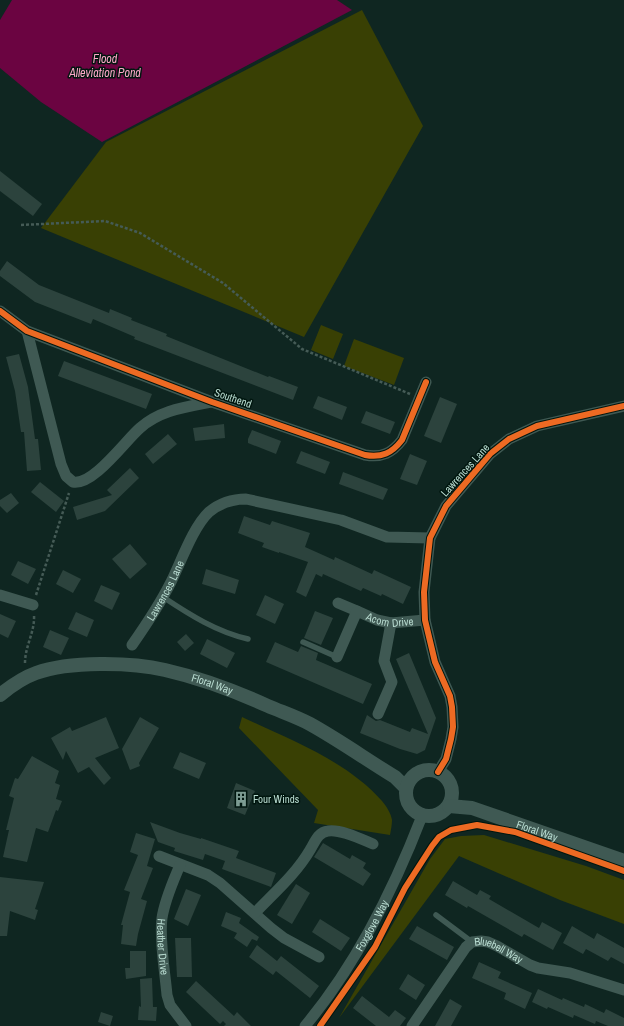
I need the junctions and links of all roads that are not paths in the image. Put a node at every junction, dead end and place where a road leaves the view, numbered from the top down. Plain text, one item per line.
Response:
1 (0, 311) edge
2 (27, 331) junction
3 (426, 382) dead end
4 (212, 402) junction
5 (624, 406) edge
6 (430, 538) junction
7 (0, 595) edge
8 (163, 597) junction
9 (338, 603) dead end
10 (33, 605) road end
11 (357, 611) junction
12 (425, 620) junction
13 (391, 623) junction
14 (248, 639) dead end
15 (303, 642) dead end
16 (132, 645) dead end
17 (337, 657) joint
18 (0, 695) edge
19 (378, 714) dead end
20 (438, 772) junction
21 (406, 788) junction
22 (449, 806) junction
23 (422, 816) junction
24 (373, 844) dead end
25 (159, 856) dead end
26 (624, 861) edge
27 (180, 865) junction
28 (255, 913) junction
29 (436, 915) dead end
30 (472, 942) junction
31 (319, 958) dead end
32 (624, 990) edge
33 (186, 1026) edge
34 (305, 1026) edge
35 (412, 1026) edge

1 - 2 street, Southend
2 - 4 street, Southend
2 - 4 street
3 - 4 street, Southend
5 - 6 street, Lawrences Lane
6 - 8 street, Lawrences Lane
6 - 12 street
7 - 10 street
8 - 14 lane
8 - 16 street, Lawrences Lane
9 - 11 street, Acorn Drive
11 - 13 street, Acorn Drive
11 - 17 street, Acorn Drive
12 - 13 street, Acorn Drive
12 - 20 street
13 - 19 street
15 - 17 lane
18 - 21 street, Floral Way
20 - 21 street
20 - 22 street
21 - 23 street
22 - 23 street
22 - 26 street, Floral Way
23 - 34 street, Foxglove Way
24 - 28 street
25 - 27 street
27 - 28 street
27 - 33 street, Heather Drive
28 - 31 street
29 - 30 lane
30 - 32 street, Bluebell Way
30 - 35 street, Bluebell Way

